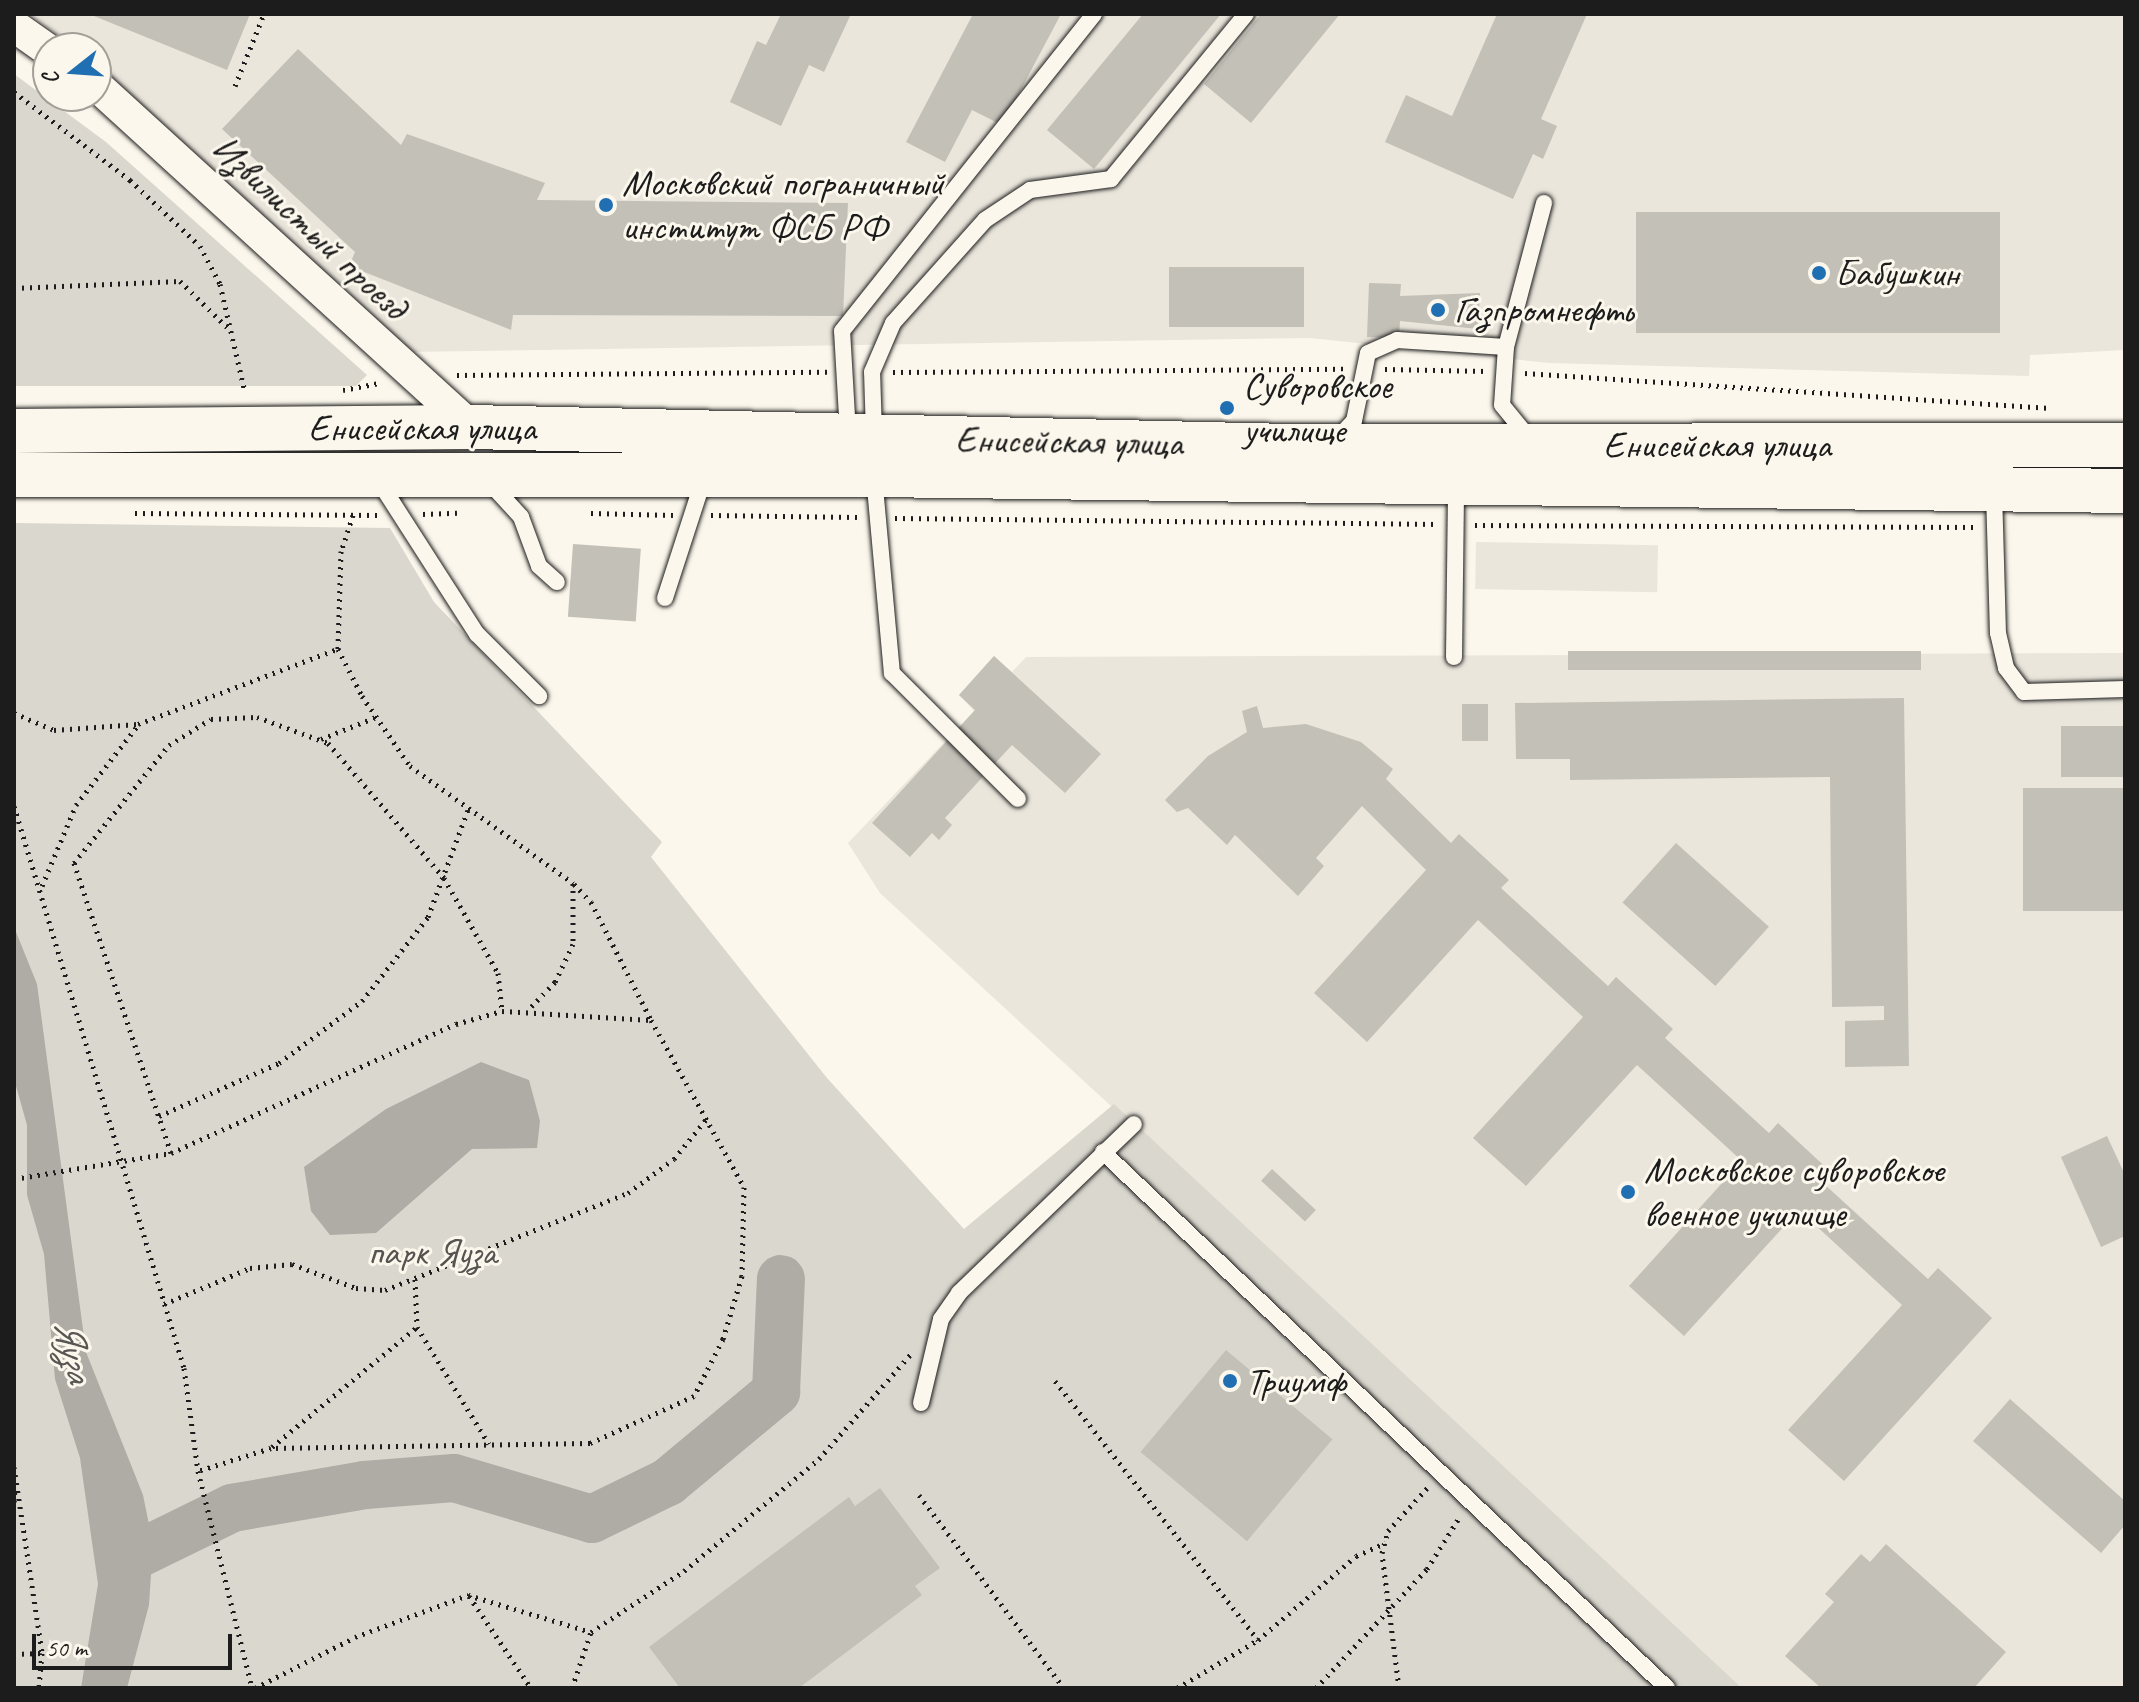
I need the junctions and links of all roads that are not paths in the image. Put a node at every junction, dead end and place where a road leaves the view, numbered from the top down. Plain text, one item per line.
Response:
1 (1094, 14) edge
2 (1246, 14) edge
3 (14, 26) edge
4 (32, 39) edge
5 (112, 100) edge
6 (1544, 203) dead end
7 (1506, 347) junction
8 (471, 427) junction
9 (14, 431) edge
10 (2125, 445) edge
11 (1331, 446) junction
12 (1535, 446) junction
13 (865, 449) junction
14 (373, 474) junction
15 (481, 474) junction
16 (705, 474) junction
17 (14, 475) edge
18 (2125, 491) edge
19 (1456, 505) junction
20 (1994, 508) junction
21 (557, 582) dead end
22 (665, 598) dead end
23 (1454, 657) dead end
24 (2125, 689) edge
25 (539, 696) dead end
26 (1018, 799) dead end
27 (1134, 1124) dead end
28 (1103, 1152) junction
29 (921, 1403) dead end
30 (1667, 1688) edge

1 - 13 lane
2 - 13 lane
3 - 4 street
5 - 8 street, Извилистый проезд
6 - 7 lane
7 - 11 lane
7 - 12 lane
8 - 9 main road, Енисейская улица
8 - 13 main road, Енисейская улица
10 - 12 main road, Енисейская улица
11 - 12 main road, Енисейская улица
11 - 13 main road, Енисейская улица
13 - 16 main road, Енисейская улица
13 - 19 main road, Енисейская улица
13 - 26 lane
14 - 15 main road, Енисейская улица
14 - 17 main road, Енисейская улица
14 - 25 lane
15 - 16 main road, Енисейская улица
15 - 21 lane
16 - 22 lane
18 - 20 main road, Енисейская улица
19 - 20 main road, Енисейская улица
19 - 23 lane
20 - 24 lane
27 - 28 lane
28 - 29 lane
28 - 30 lane

